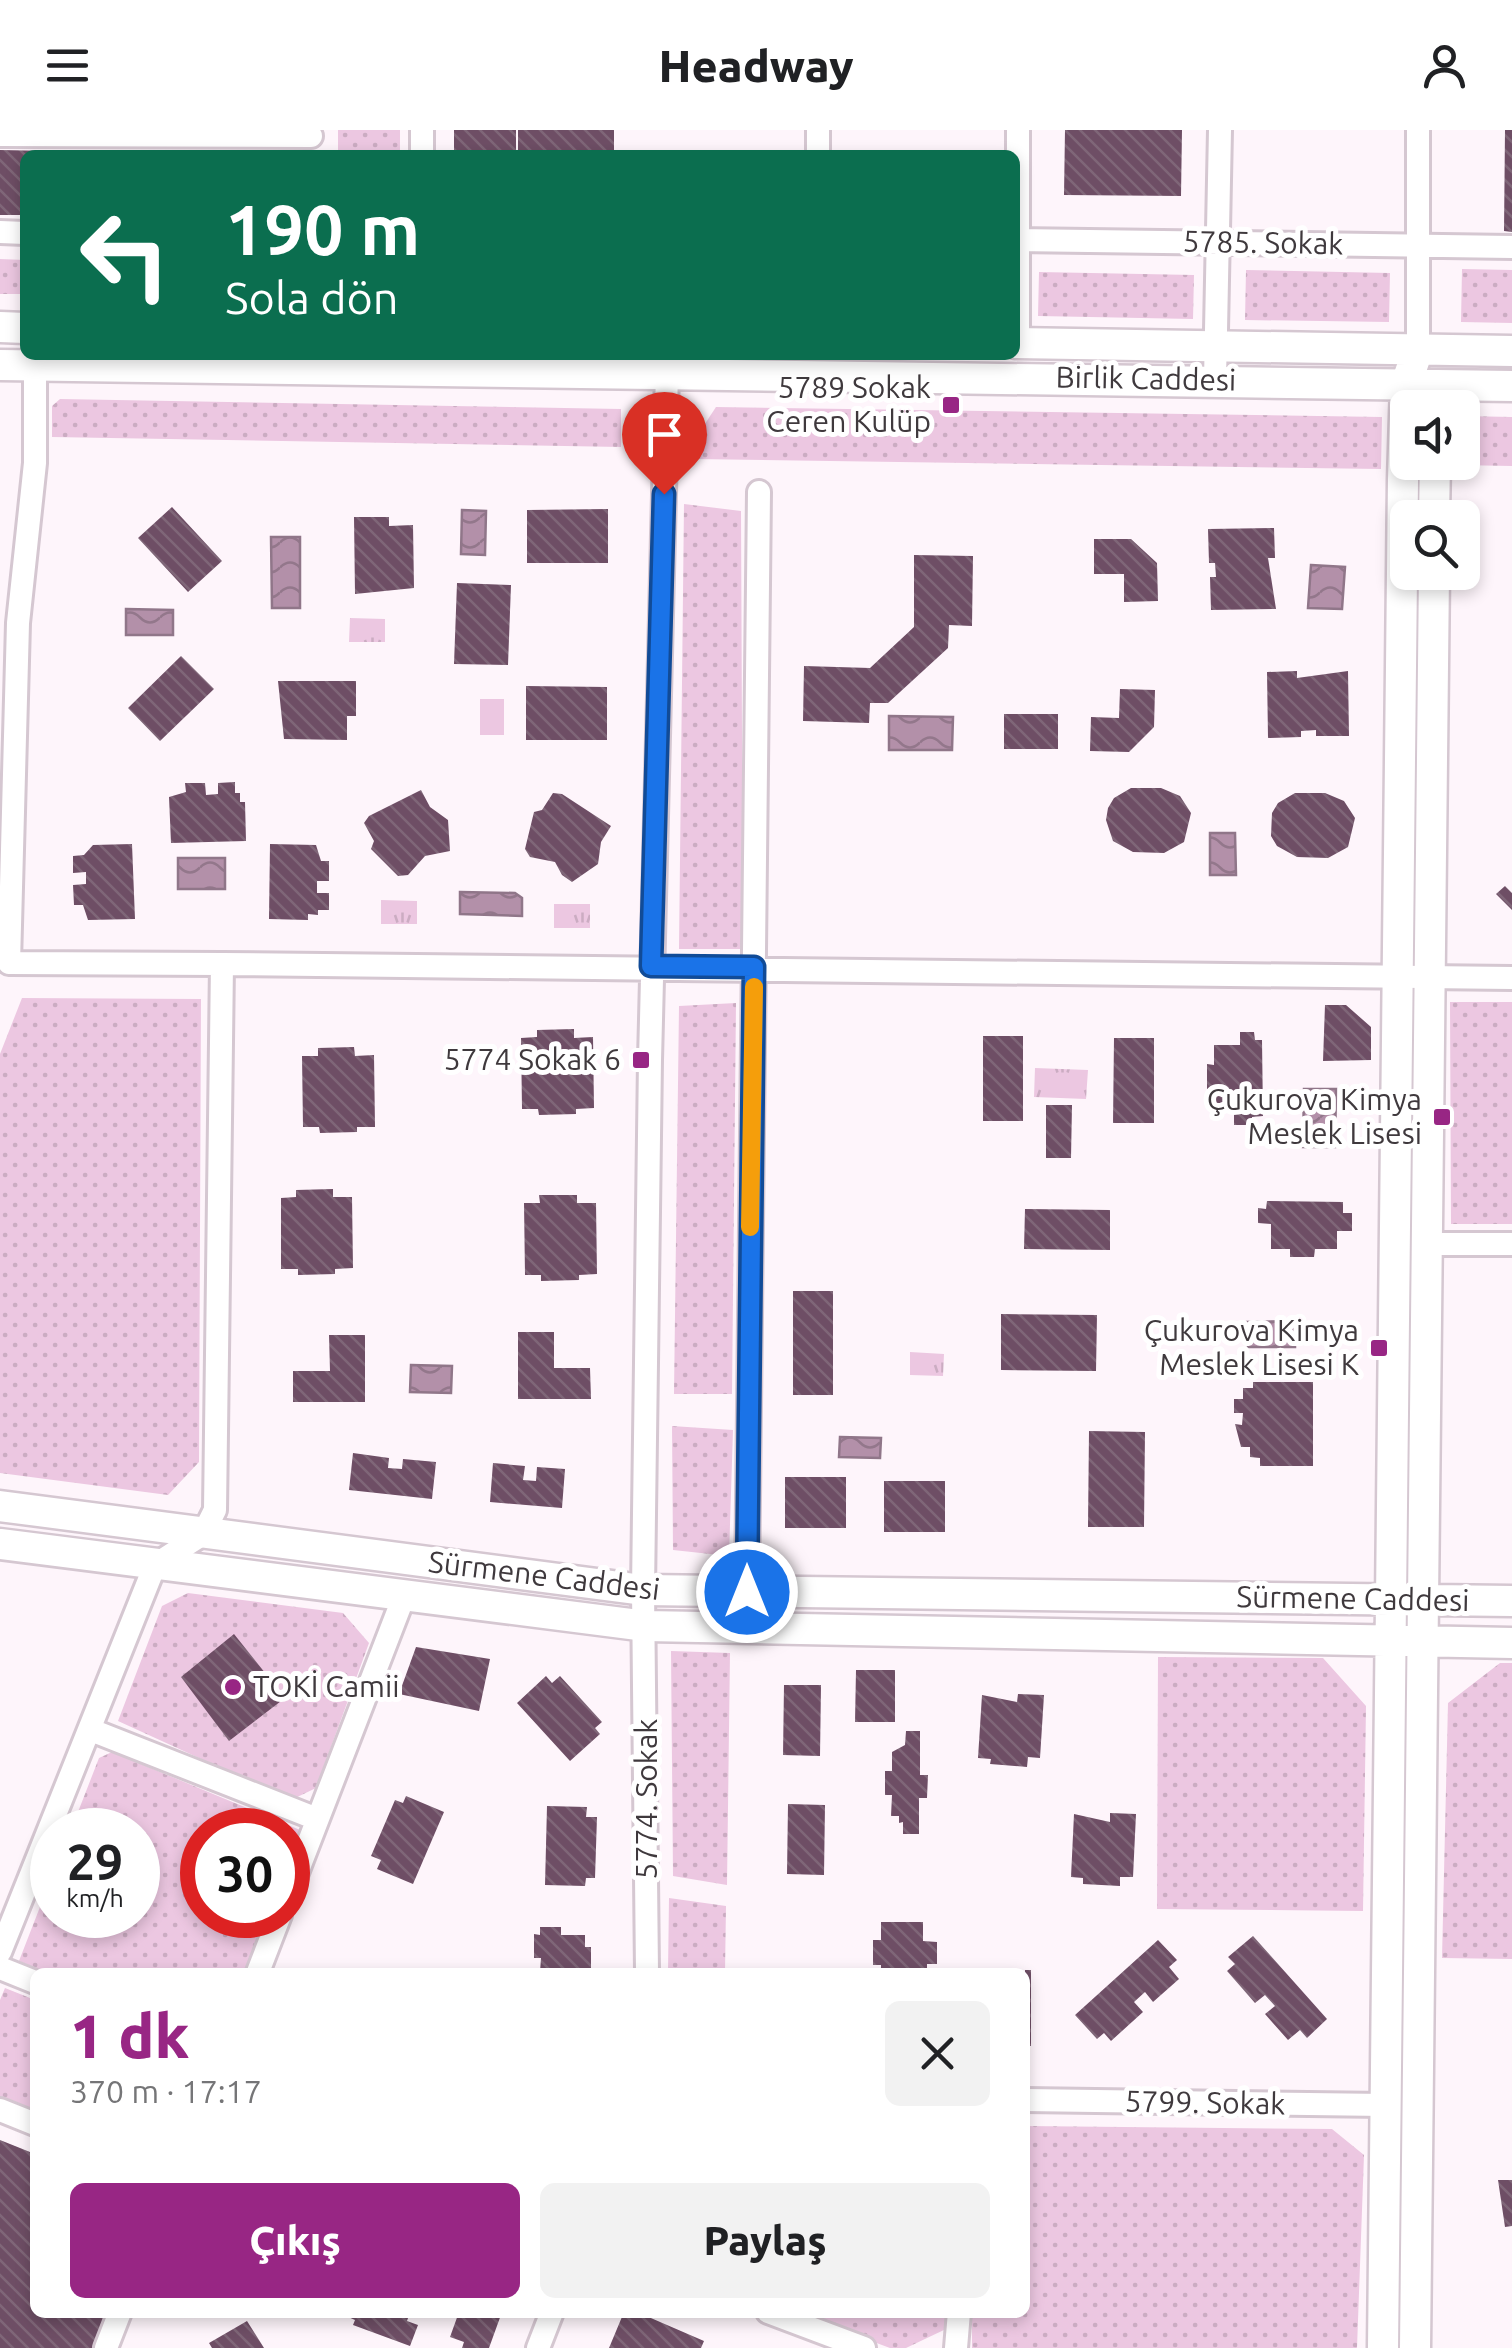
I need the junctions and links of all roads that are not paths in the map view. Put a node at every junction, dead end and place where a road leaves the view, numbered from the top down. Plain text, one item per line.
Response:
1 (1220, 130) edge
2 (1418, 130) edge
3 (0, 135) edge
4 (311, 140) edge
5 (1020, 240) edge
6 (1219, 243) junction
7 (1416, 245) junction
8 (1512, 247) edge
9 (1020, 343) edge
10 (1215, 346) junction
11 (1418, 350) junction
12 (1512, 351) edge
13 (0, 365) edge
14 (35, 365) junction
15 (666, 372) junction
16 (1214, 380) junction
17 (1512, 386) edge
18 (1390, 390) edge
19 (1425, 390) edge
20 (1454, 390) edge
21 (1421, 480) edge
22 (759, 492) dead end
23 (1434, 590) edge
24 (9, 963) junction
25 (222, 964) junction
26 (651, 966) junction
27 (754, 967) junction
28 (1397, 976) junction
29 (1429, 977) junction
30 (1512, 978) edge
31 (0, 985) edge
32 (1426, 1244) junction
33 (1512, 1244) edge
34 (0, 1506) edge
35 (203, 1534) junction
36 (0, 1544) edge
37 (155, 1565) junction
38 (643, 1590) junction
39 (747, 1592) junction
40 (404, 1596) junction
41 (1392, 1599) junction
42 (1424, 1600) junction
43 (1512, 1601) edge
44 (646, 1626) junction
45 (1392, 1642) junction
46 (1424, 1642) junction
47 (1512, 1643) edge
48 (92, 1730) junction
49 (317, 1818) junction
50 (310, 1837) edge
51 (271, 1938) edge
52 (0, 1952) edge
53 (0, 1968) edge
54 (260, 1968) edge
55 (647, 1968) edge
56 (30, 1980) edge
57 (1030, 2100) edge
58 (1384, 2105) junction
59 (0, 2110) edge
60 (30, 2122) edge
61 (118, 2318) edge
62 (550, 2318) edge
63 (784, 2318) edge
64 (958, 2318) edge
65 (106, 2348) edge
66 (538, 2348) edge
67 (864, 2348) edge
68 (956, 2348) edge
69 (1383, 2348) edge
70 (1415, 2348) edge

1 - 6 street
2 - 7 street
3 - 4 street
5 - 6 street, 5785. Sokak
6 - 7 street, 5785. Sokak
6 - 10 street
7 - 8 street, 5785. Sokak
7 - 11 street
9 - 10 street, Birlik Caddesi
10 - 11 street, Birlik Caddesi
10 - 16 street
11 - 12 street, Birlik Caddesi
11 - 19 street
13 - 14 street, Birlik Caddesi
14 - 15 street, Birlik Caddesi
14 - 24 street
15 - 16 street, Birlik Caddesi
15 - 26 street, 5774. Sokak
16 - 18 street, Birlik Caddesi
17 - 20 street, Birlik Caddesi
21 - 28 street
22 - 27 street
23 - 29 street
24 - 25 street
24 - 31 street
25 - 26 street
25 - 35 street
26 - 27 street
26 - 38 street, 5774. Sokak
27 - 28 street
27 - 39 street
28 - 29 street
28 - 41 street
29 - 30 street
29 - 32 street
32 - 33 street
32 - 42 street
34 - 35 street, Sürmene Caddesi
35 - 37 street
35 - 38 street, Sürmene Caddesi
36 - 37 street, Sürmene Caddesi
37 - 40 street, Sürmene Caddesi
37 - 48 street
38 - 39 street, Sürmene Caddesi
38 - 44 street, 5774. Sokak
39 - 41 street, Sürmene Caddesi
40 - 44 street, Sürmene Caddesi
40 - 49 street
41 - 42 street, Sürmene Caddesi
41 - 45 street
42 - 43 street, Sürmene Caddesi
42 - 46 street
44 - 45 street, Sürmene Caddesi
44 - 55 street, 5774. Sokak
45 - 46 street, Sürmene Caddesi
45 - 58 street
46 - 47 street, Sürmene Caddesi
46 - 70 street
48 - 49 street
48 - 52 street
49 - 50 street
51 - 54 street
53 - 56 street
57 - 58 street, 5799. Sokak
58 - 69 street
59 - 60 street
61 - 65 street
62 - 66 street
63 - 67 street
64 - 68 street

